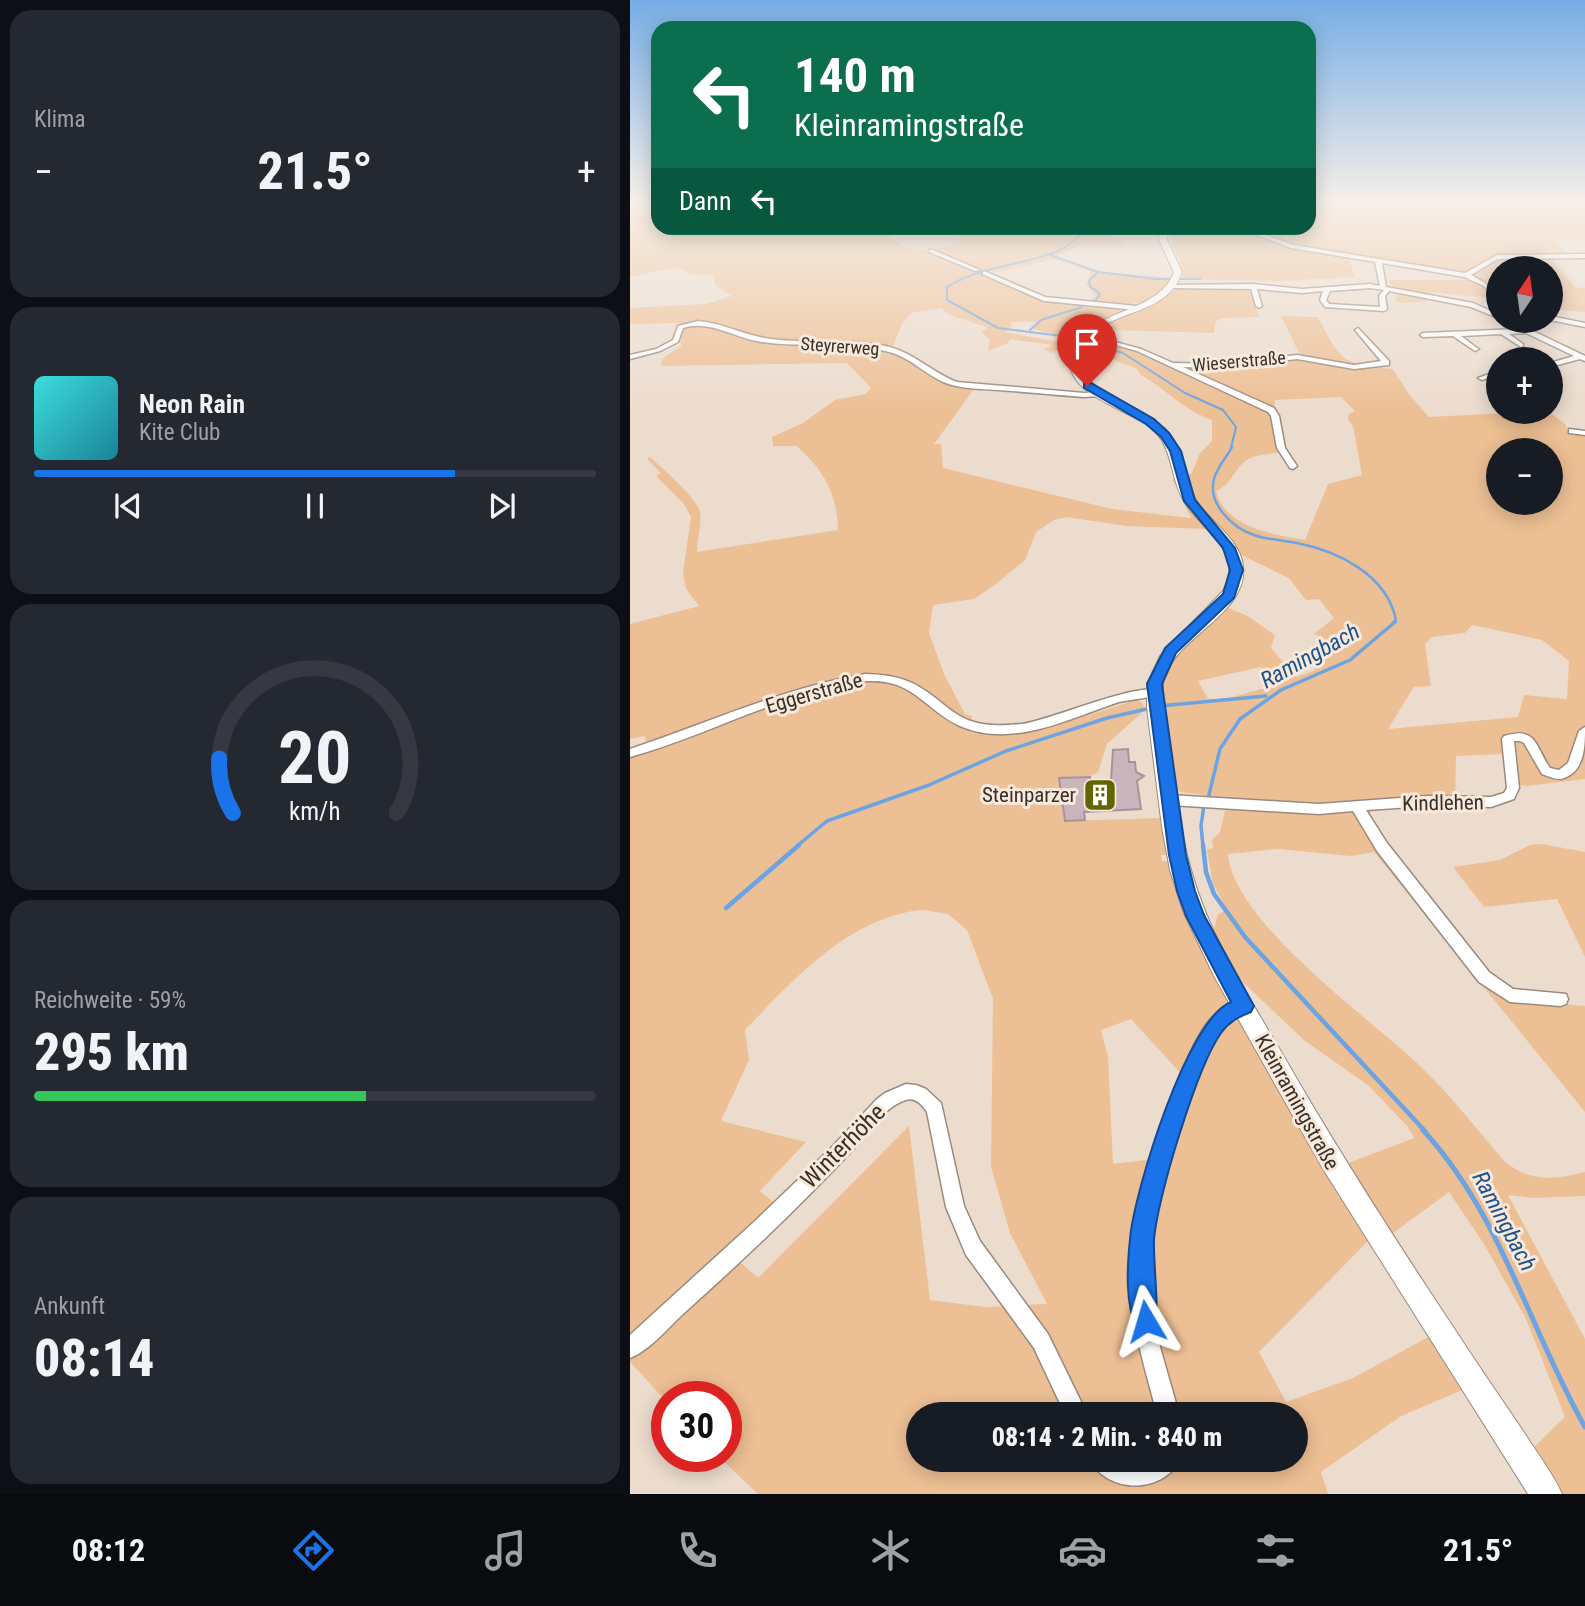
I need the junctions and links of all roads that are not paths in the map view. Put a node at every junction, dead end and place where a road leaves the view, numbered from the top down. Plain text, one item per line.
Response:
1 (983, 273) edge
2 (1177, 273) edge
3 (1382, 273) edge
4 (1453, 273) edge
5 (1470, 273) edge
6 (1466, 275) junction
7 (1176, 282) junction
8 (1486, 285) edge
9 (1252, 286) junction
10 (1328, 288) junction
11 (1386, 288) junction
12 (1259, 306) dead end
13 (1137, 308) junction
14 (1486, 311) edge
15 (1563, 322) edge
16 (1585, 326) edge
17 (1358, 330) dead end
18 (1486, 333) edge
19 (1504, 333) edge
20 (1535, 333) edge
21 (1455, 334) junction
22 (1423, 335) dead end
23 (1083, 341) junction
24 (1521, 345) dead end
25 (1475, 349) dead end
26 (630, 358) edge
27 (1583, 358) edge
28 (1563, 362) edge
29 (1171, 365) junction
30 (1486, 377) edge
31 (1482, 378) dead end
32 (1100, 394) junction
33 (1572, 431) dead end
34 (1585, 433) edge
35 (1293, 466) dead end
36 (1155, 700) junction
37 (1585, 732) edge
38 (630, 753) edge
39 (1180, 800) junction
40 (1358, 808) junction
41 (1560, 999) dead end
42 (1243, 1006) junction
43 (630, 1348) edge
44 (1070, 1402) edge
45 (1165, 1402) edge
46 (1113, 1472) edge
47 (1160, 1472) edge
48 (1546, 1494) edge

1 - 13 street
2 - 7 main road
3 - 11 street
4 - 6 street
5 - 6 street
6 - 8 street
7 - 9 street
7 - 13 main road
9 - 10 street
9 - 12 street
10 - 11 street
10 - 11 street
11 - 14 street
13 - 23 main road
15 - 16 street
17 - 29 street, Wieserstraße
18 - 21 street
19 - 24 street
20 - 27 street
21 - 22 street
21 - 25 street
23 - 29 street, Wieserstraße
23 - 32 main road, Kleinramingstraße
26 - 32 street, Steyrerweg
27 - 28 street
29 - 35 street, Wieserstraße
30 - 31 street
32 - 36 main road, Kleinramingstraße
33 - 34 street
36 - 38 street, Eggerstraße
36 - 39 main road, Kleinramingstraße
37 - 40 street, Kindlehen
39 - 40 street, Kindlehen
39 - 42 main road, Kleinramingstraße
40 - 41 street
42 - 45 street
42 - 48 main road, Kleinramingstraße
43 - 44 street, Winterhöhe
46 - 47 street

